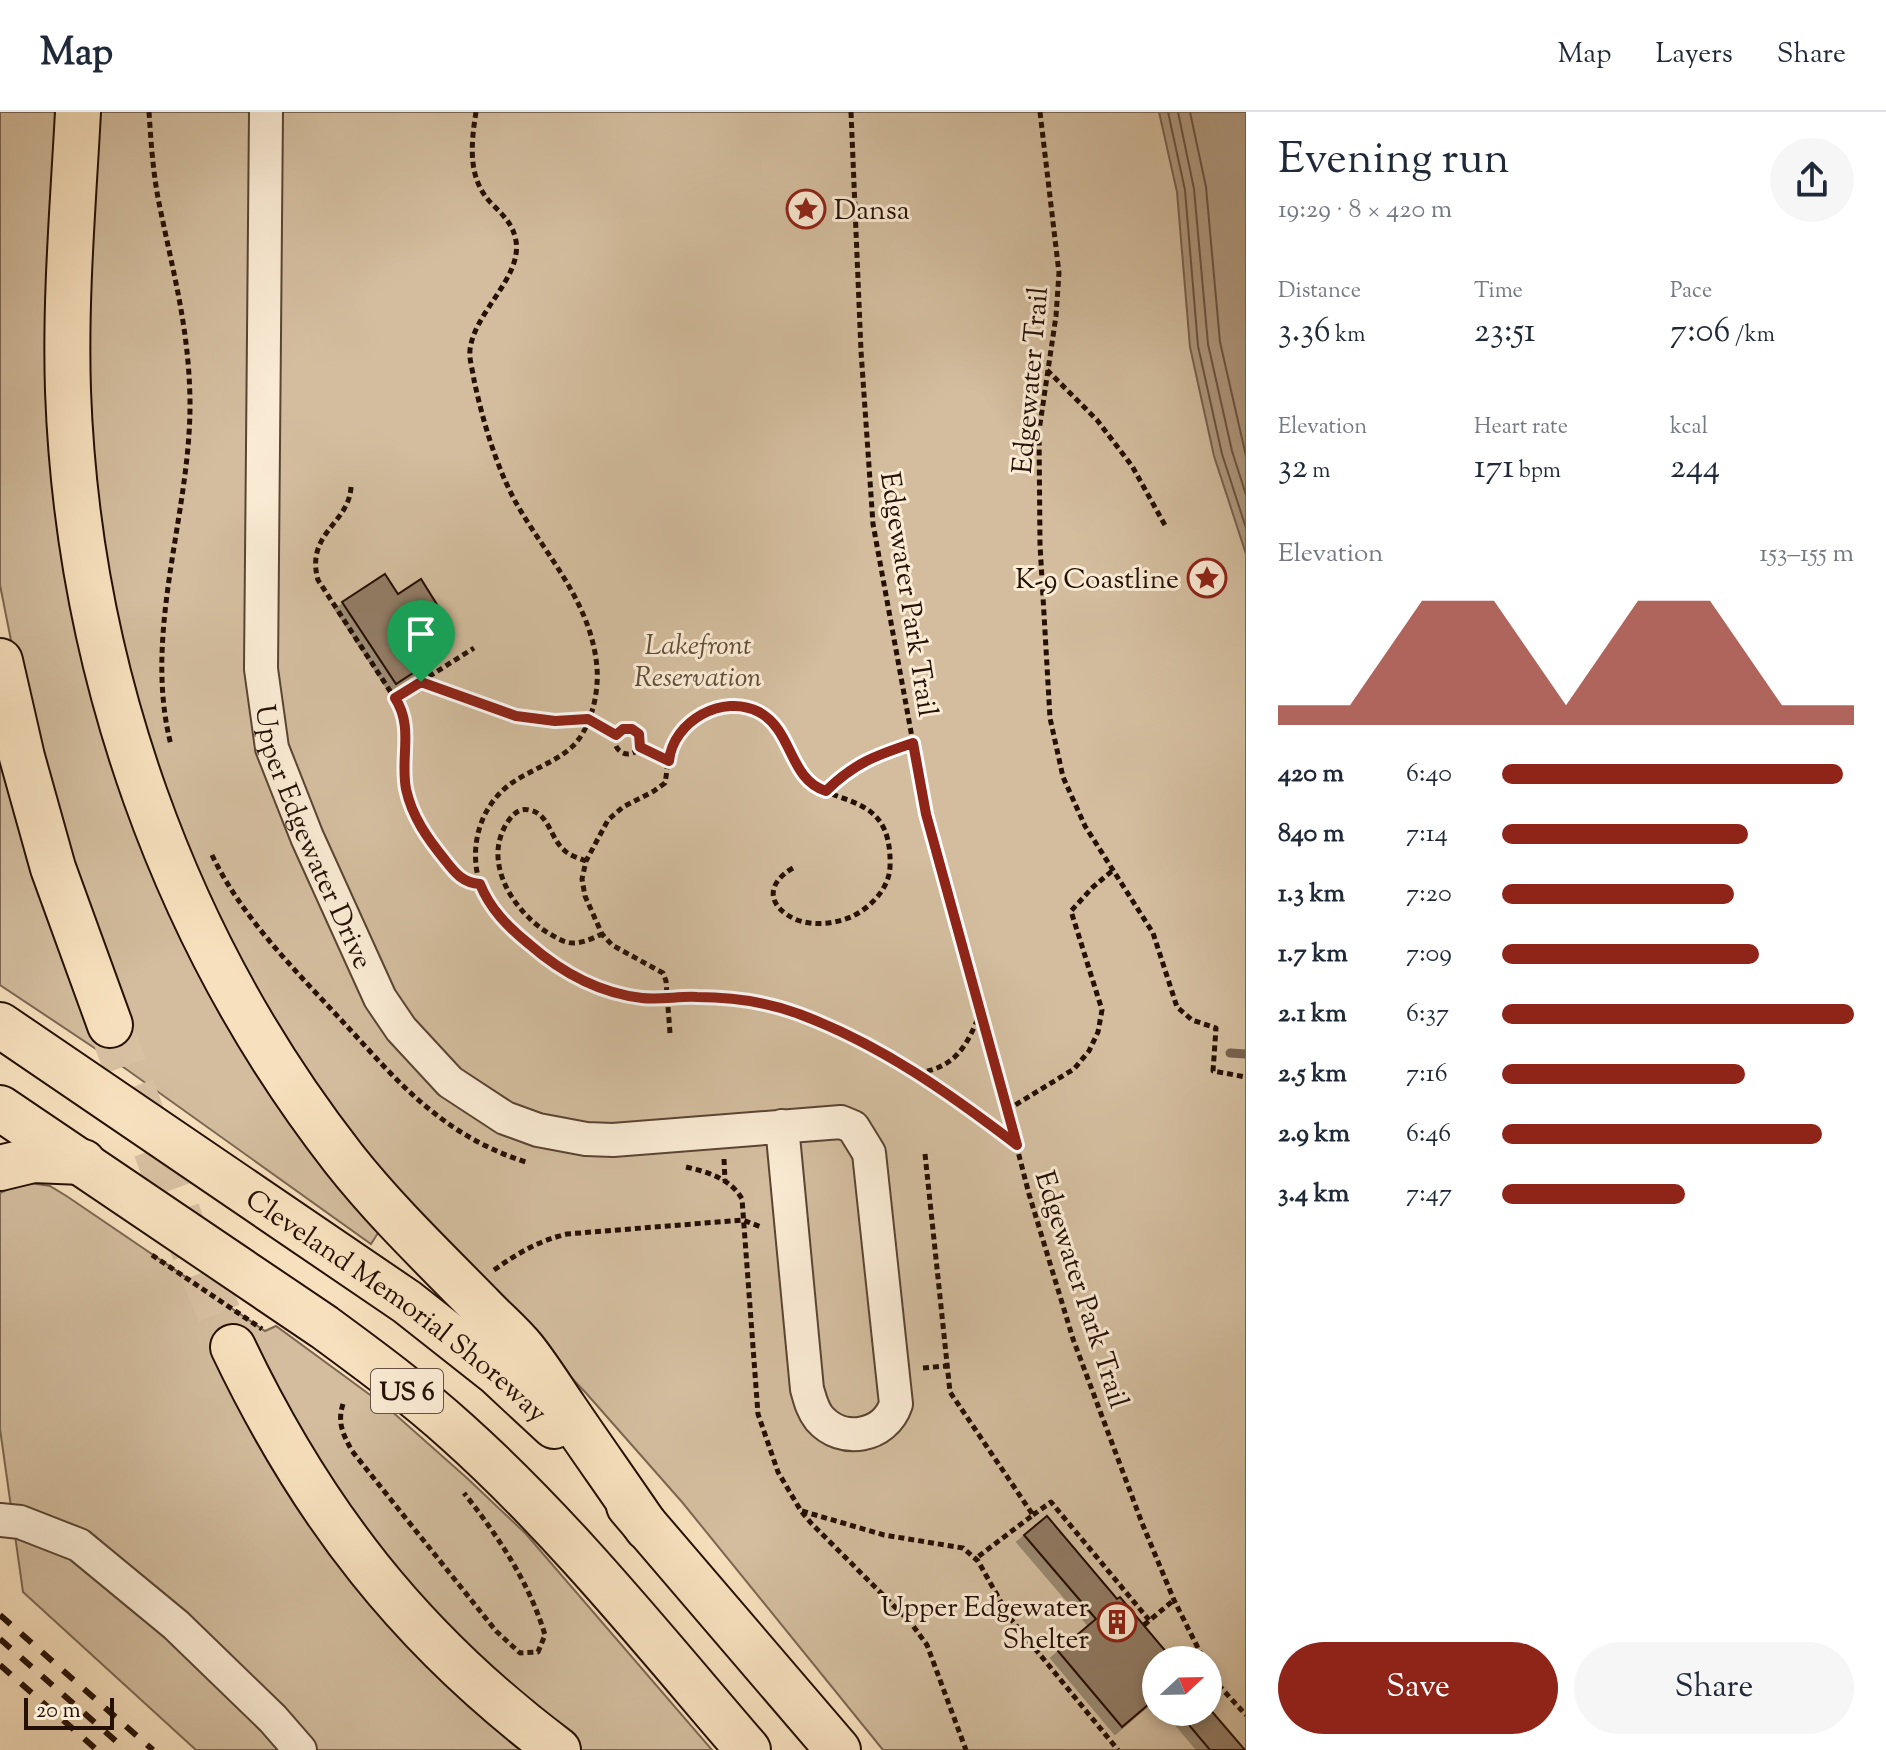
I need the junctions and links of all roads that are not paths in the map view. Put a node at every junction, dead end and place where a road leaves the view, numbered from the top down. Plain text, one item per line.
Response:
1 (78, 112) edge
2 (266, 112) edge
3 (0, 661) edge
4 (0, 1025) edge
5 (110, 1025) tunnel mouth
6 (0, 1108) edge
7 (782, 1126) junction
8 (83, 1162) junction
9 (0, 1168) edge
10 (254, 1336) tunnel mouth
11 (0, 1520) edge
12 (647, 1528) junction
13 (300, 1750) edge
14 (558, 1750) edge
15 (748, 1750) edge
16 (838, 1750) edge

1 - 12 highway
2 - 7 lane, Upper Edgewater Drive
3 - 5 highway
4 - 12 highway, Cleveland Memorial Shoreway / US 6
6 - 8 highway, US 6
7 - 7 lane, Upper Edgewater Drive
8 - 9 highway
8 - 15 highway, US 6
10 - 14 highway
11 - 13 lane
12 - 16 highway, Cleveland Memorial Shoreway / US 6

